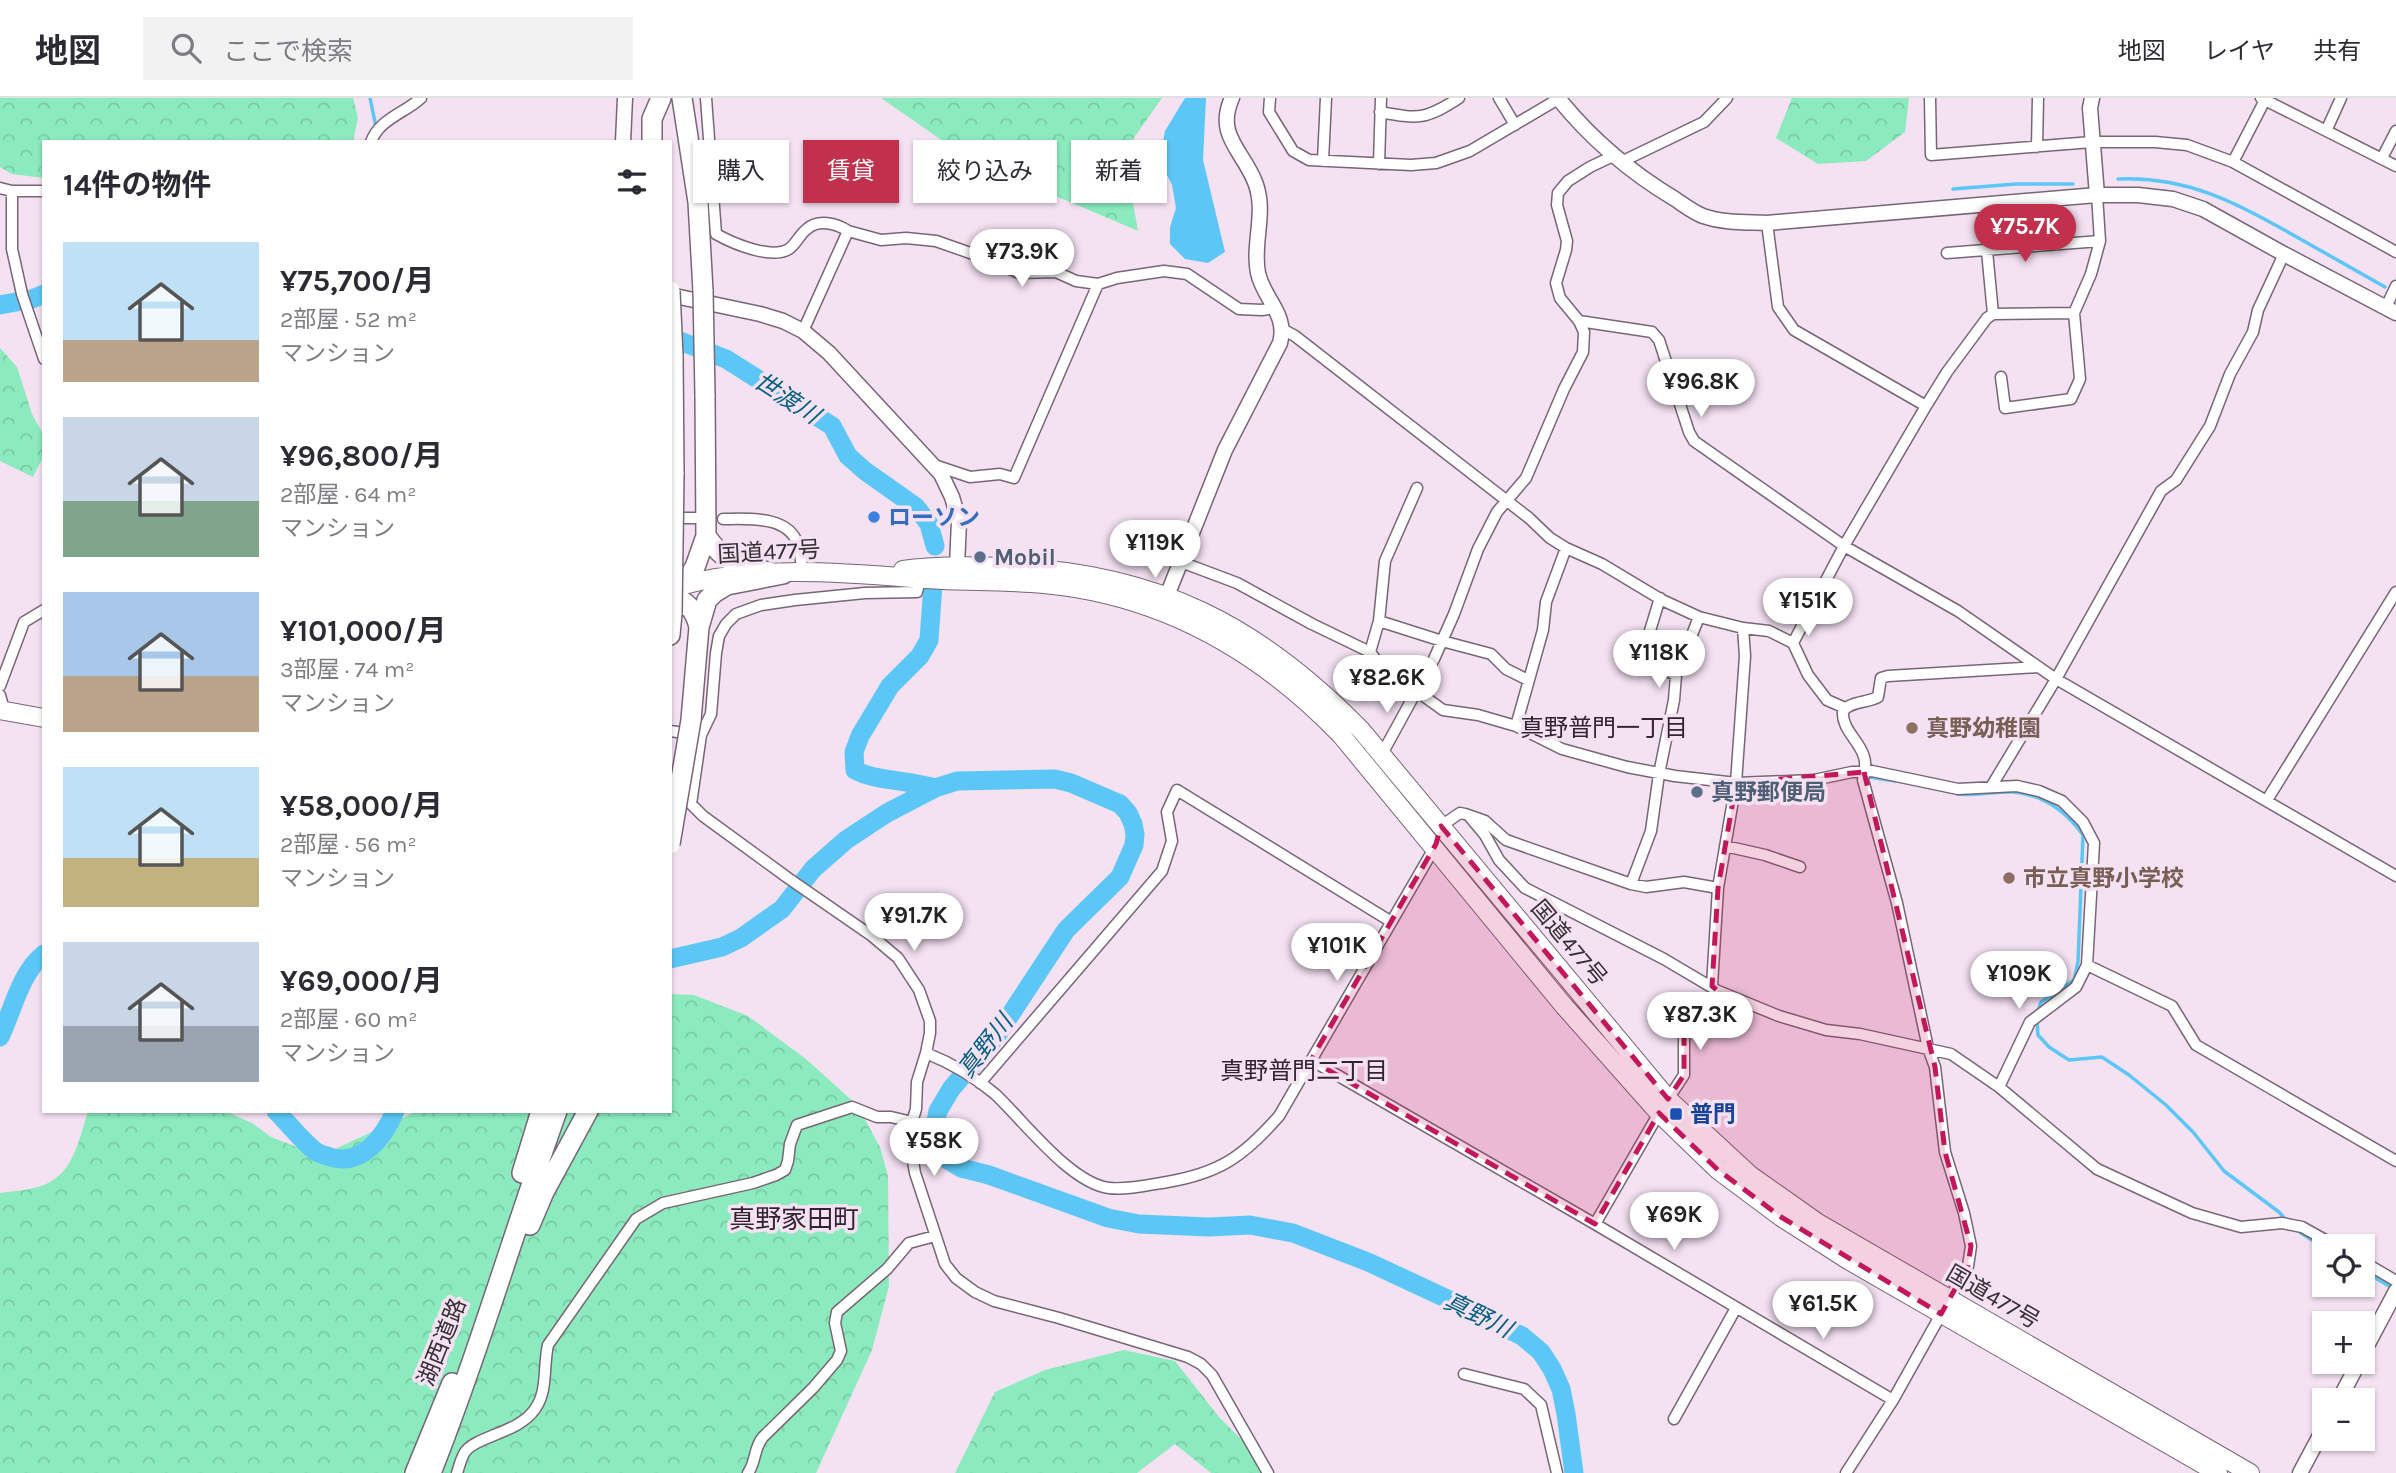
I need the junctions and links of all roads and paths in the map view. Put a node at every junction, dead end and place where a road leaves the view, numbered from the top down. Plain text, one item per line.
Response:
1 (421, 98) edge
2 (625, 98) edge
3 (662, 98) edge
4 (682, 98) edge
5 (706, 98) edge
6 (1232, 98) edge
7 (1270, 98) edge
8 (1326, 98) edge
9 (1381, 98) edge
10 (1458, 98) edge
11 (1499, 98) edge
12 (1559, 98) edge
13 (1727, 98) edge
14 (1930, 98) edge
15 (2038, 98) edge
16 (2092, 98) edge
17 (2341, 98) edge
18 (2264, 99) edge
19 (1380, 112) junction
20 (1515, 125) junction
21 (2327, 129) junction
22 (2396, 131) edge
23 (372, 140) edge
24 (623, 140) edge
25 (652, 140) edge
26 (664, 140) edge
27 (2092, 142) junction
28 (2037, 146) junction
29 (2382, 158) junction
30 (1617, 159) junction
31 (1323, 161) junction
32 (2233, 162) junction
33 (1379, 164) junction
34 (2396, 166) edge
35 (0, 188) edge
36 (12, 191) junction
37 (42, 191) edge
38 (2097, 195) junction
39 (1767, 223) junction
40 (848, 230) junction
41 (2100, 242) junction
42 (1987, 251) junction
43 (2396, 252) edge
44 (1947, 253) dead end
45 (2284, 254) junction
46 (1098, 284) junction
47 (2396, 286) edge
48 (672, 293) edge
49 (1275, 308) junction
50 (2391, 310) edge
51 (2074, 313) junction
52 (1993, 314) junction
53 (1579, 321) junction
54 (1284, 330) junction
55 (803, 331) junction
56 (672, 335) edge
57 (42, 353) edge
58 (2001, 377) dead end
59 (1926, 406) junction
60 (931, 464) junction
61 (1417, 488) dead end
62 (1507, 500) junction
63 (672, 517) edge
64 (697, 518) dead end
65 (723, 519) dead end
66 (706, 536) junction
67 (1844, 545) junction
68 (1566, 548) junction
69 (1181, 562) junction
70 (957, 566) junction
71 (803, 573) junction
72 (922, 573) junction
73 (783, 574) junction
74 (673, 591) edge
75 (2396, 592) edge
76 (1660, 598) junction
77 (1164, 603) junction
78 (42, 611) edge
79 (1699, 617) junction
80 (1380, 621) junction
81 (699, 627) junction
82 (1743, 628) junction
83 (1442, 641) junction
84 (1793, 643) junction
85 (1370, 652) junction
86 (2039, 667) junction
87 (1676, 675) junction
88 (2056, 679) junction
89 (1528, 680) junction
90 (0, 686) edge
91 (1418, 691) junction
92 (1, 705) edge
93 (1845, 708) junction
94 (42, 717) edge
95 (1517, 726) junction
96 (696, 728) junction
97 (672, 731) edge
98 (1382, 754) junction
99 (1864, 772) junction
100 (1659, 774) junction
101 (1737, 783) junction
102 (1992, 787) junction
103 (2267, 800) junction
104 (1470, 817) junction
105 (1441, 826) junction
106 (672, 835) edge
107 (1725, 846) junction
108 (1435, 847) junction
109 (1800, 867) dead end
110 (2396, 876) edge
111 (1631, 884) junction
112 (1718, 888) junction
113 (1390, 921) junction
114 (2087, 965) junction
115 (1715, 989) junction
116 (1928, 1048) junction
117 (926, 1053) junction
118 (1311, 1060) junction
119 (978, 1082) junction
120 (1999, 1087) junction
121 (1663, 1106) junction
122 (540, 1113) edge
123 (556, 1113) edge
124 (588, 1113) edge
125 (912, 1122) junction
126 (2396, 1161) edge
127 (1595, 1224) junction
128 (2315, 1234) edge
129 (935, 1236) junction
130 (2375, 1269) edge
131 (2396, 1281) edge
132 (2396, 1291) edge
133 (1945, 1307) junction
134 (1736, 1308) junction
135 (2375, 1331) edge
136 (463, 1372) junction
137 (1464, 1374) dead end
138 (1893, 1400) junction
139 (1674, 1419) dead end
140 (2312, 1450) edge
141 (415, 1473) edge
142 (431, 1473) edge
143 (457, 1473) edge
144 (748, 1473) edge
145 (1268, 1473) edge
146 (1557, 1473) edge
147 (1846, 1473) edge
148 (2218, 1473) edge
149 (2250, 1473) edge
150 (2300, 1473) edge

1 - 23 street
2 - 24 street
3 - 25 highway
3 - 26 highway
4 - 66 highway, bridge
5 - 40 street
6 - 49 street
7 - 31 street
8 - 31 street
9 - 19 street
10 - 19 street
11 - 20 street
12 - 20 street
12 - 30 street
13 - 30 street
14 - 28 street
15 - 28 street
16 - 27 street
17 - 21 street
18 - 21 street
18 - 32 street
19 - 33 street
20 - 33 street
21 - 29 street
22 - 29 street
27 - 28 street
27 - 32 street
27 - 38 street
29 - 34 street
30 - 39 street
30 - 53 street
31 - 33 street
32 - 43 street
35 - 36 street
36 - 37 street
36 - 57 street
38 - 39 street
38 - 41 street
38 - 45 street
39 - 59 street
40 - 46 street
40 - 55 street
41 - 42 street
41 - 51 street
42 - 44 street
42 - 52 street
45 - 50 street
45 - 88 street
46 - 49 street
46 - 60 street
47 - 50 street
48 - 55 street
49 - 54 street
51 - 52 street
51 - 58 street
52 - 59 street
53 - 62 street
53 - 67 street
54 - 62 street
54 - 69 street
55 - 60 street
56 - 74 highway, bridge
59 - 67 street
60 - 70 street
61 - 80 street
62 - 68 street
62 - 83 street
63 - 64 street
65 - 71 street
66 - 73 highway
66 - 74 highway
67 - 84 street
67 - 86 street
68 - 76 street
68 - 89 street
69 - 77 street
69 - 85 street
70 - 72 highway, 国道477号
70 - 77 highway, 国道477号
71 - 72 highway, 国道477号
71 - 73 highway, 国道477号
72 - 77 highway, 国道477号
72 - 96 street
73 - 74 highway, 国道477号
73 - 81 highway
74 - 81 highway
75 - 103 street
76 - 79 street
76 - 87 street
77 - 98 highway, 国道477号
77 - 108 highway, 国道477号
78 - 90 street
79 - 82 street
79 - 87 street
80 - 83 street
80 - 85 street
81 - 96 highway
82 - 84 street
82 - 101 street
83 - 89 street
83 - 91 street
84 - 93 street
85 - 91 street
86 - 88 street
86 - 93 street
87 - 100 street
88 - 102 street
88 - 103 street
89 - 95 street
91 - 95 street
91 - 98 street
92 - 94 highway
93 - 99 street
95 - 100 street
96 - 97 street
96 - 106 highway, bridge
96 - 117 street
98 - 105 highway, 国道477号
99 - 101 street
99 - 102 street
99 - 116 street
100 - 101 street
100 - 111 street
101 - 107 street
102 - 114 street
103 - 110 street
104 - 105 street
104 - 111 street
104 - 115 street
105 - 108 street
105 - 121 highway, 国道477号
107 - 109 street
107 - 112 street
108 - 113 street
108 - 121 highway, 国道477号
111 - 112 street
112 - 115 street
113 - 118 street
113 - 119 street
114 - 120 street
114 - 126 street
115 - 116 street
115 - 121 street
116 - 120 street
116 - 133 street
117 - 119 street
117 - 125 street
118 - 119 street
118 - 127 street
120 - 128 street
121 - 127 street
121 - 133 highway, 国道477号
122 - 136 highway
123 - 136 highway, 湖西道路
124 - 136 highway
125 - 129 street
125 - 143 street
127 - 134 street
129 - 144 street
129 - 145 street
130 - 131 street
132 - 135 street
133 - 138 street
133 - 148 highway, 国道477号
133 - 149 highway, 国道477号
134 - 138 street
134 - 139 street
136 - 141 highway, 湖西道路
136 - 142 highway, 湖西道路
137 - 146 street
138 - 147 street
140 - 150 street

